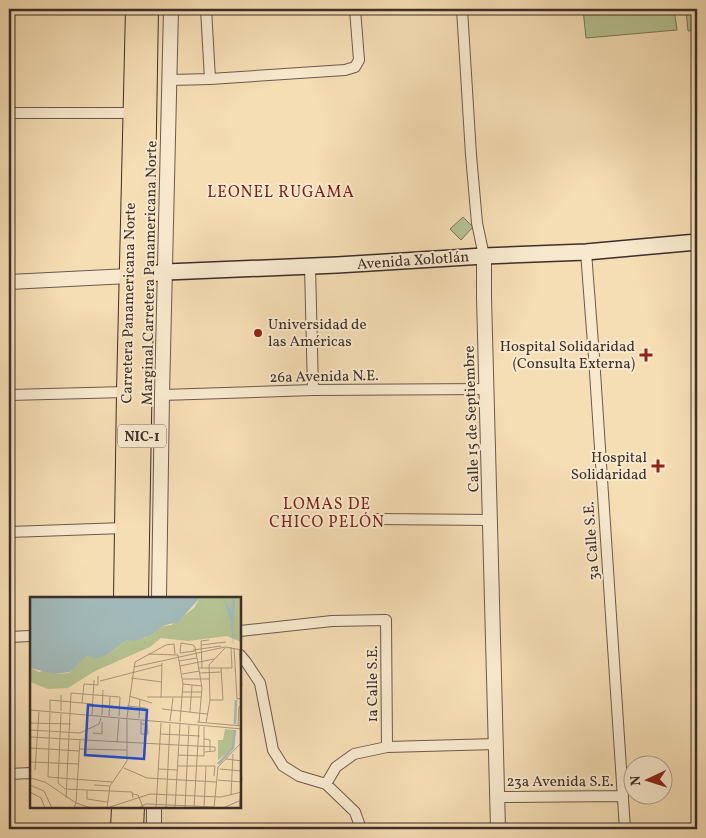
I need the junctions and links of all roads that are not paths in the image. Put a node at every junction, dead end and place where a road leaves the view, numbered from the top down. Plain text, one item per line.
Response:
1 (136, 9) edge
2 (149, 9) edge
3 (171, 9) edge
4 (206, 9) edge
5 (355, 9) edge
6 (462, 9) edge
7 (210, 79) junction
8 (170, 80) junction
9 (9, 113) edge
10 (133, 114) junction
11 (697, 242) edge
12 (586, 252) junction
13 (484, 256) junction
14 (310, 266) junction
15 (164, 272) junction
16 (137, 275) junction
17 (9, 282) edge
18 (486, 388) junction
19 (314, 390) junction
20 (126, 392) junction
21 (9, 395) edge
22 (162, 395) junction
23 (376, 519) dead end
24 (490, 520) junction
25 (124, 528) junction
26 (9, 532) edge
27 (123, 597) edge
28 (139, 597) edge
29 (159, 597) edge
30 (241, 631) edge
31 (30, 636) edge
32 (9, 637) edge
33 (241, 656) edge
34 (496, 744) junction
35 (387, 747) junction
36 (30, 773) edge
37 (9, 774) edge
38 (326, 784) junction
39 (498, 796) junction
40 (623, 796) junction
41 (121, 808) edge
42 (134, 808) edge
43 (154, 808) edge
44 (120, 829) edge
45 (134, 829) edge
46 (154, 829) edge
47 (362, 829) edge
48 (498, 829) edge
49 (625, 829) edge

1 - 10 highway, Carretera Panamericana Norte / NIC-1
2 - 16 highway, Carretera Panamericana Norte / NIC-1
3 - 8 street, Marginal Carretera Panamericana Norte
4 - 7 street
5 - 7 street
6 - 13 street, Calle 15 de Septiembre
7 - 8 street
8 - 15 street, Marginal Carretera Panamericana Norte
9 - 10 street
10 - 16 highway, Carretera Panamericana Norte / NIC-1
11 - 12 main road, Avenida Xolotlán
12 - 13 main road, Avenida Xolotlán
12 - 40 street, 3a Calle S.E.
13 - 14 main road, Avenida Xolotlán
13 - 18 street, Calle 15 de Septiembre
14 - 15 main road, Avenida Xolotlán
14 - 19 street
15 - 16 main road, Avenida Xolotlán
15 - 22 street, Marginal Carretera Panamericana Norte
16 - 17 street
16 - 20 highway, Carretera Panamericana Norte / NIC-1
16 - 28 highway, Carretera Panamericana Norte / NIC-1
18 - 19 street, 26a Avenida N.E.
18 - 24 street, Calle 15 de Septiembre
19 - 22 street, 26a Avenida N.E.
20 - 21 street
20 - 25 highway, Carretera Panamericana Norte / NIC-1
22 - 29 street, Marginal Carretera Panamericana Norte
23 - 24 street
24 - 34 street, Calle 15 de Septiembre
25 - 26 street
25 - 27 highway, Carretera Panamericana Norte / NIC-1
30 - 35 street, 1a Calle S.E.
31 - 32 street
33 - 38 street
34 - 35 street
34 - 39 street, Calle 15 de Septiembre
35 - 38 street
36 - 37 street
38 - 47 street
39 - 40 street, 23a Avenida S.E.
39 - 48 street, Calle 15 de Septiembre
40 - 49 street, 3a Calle S.E.
41 - 44 highway
42 - 45 highway
43 - 46 street

